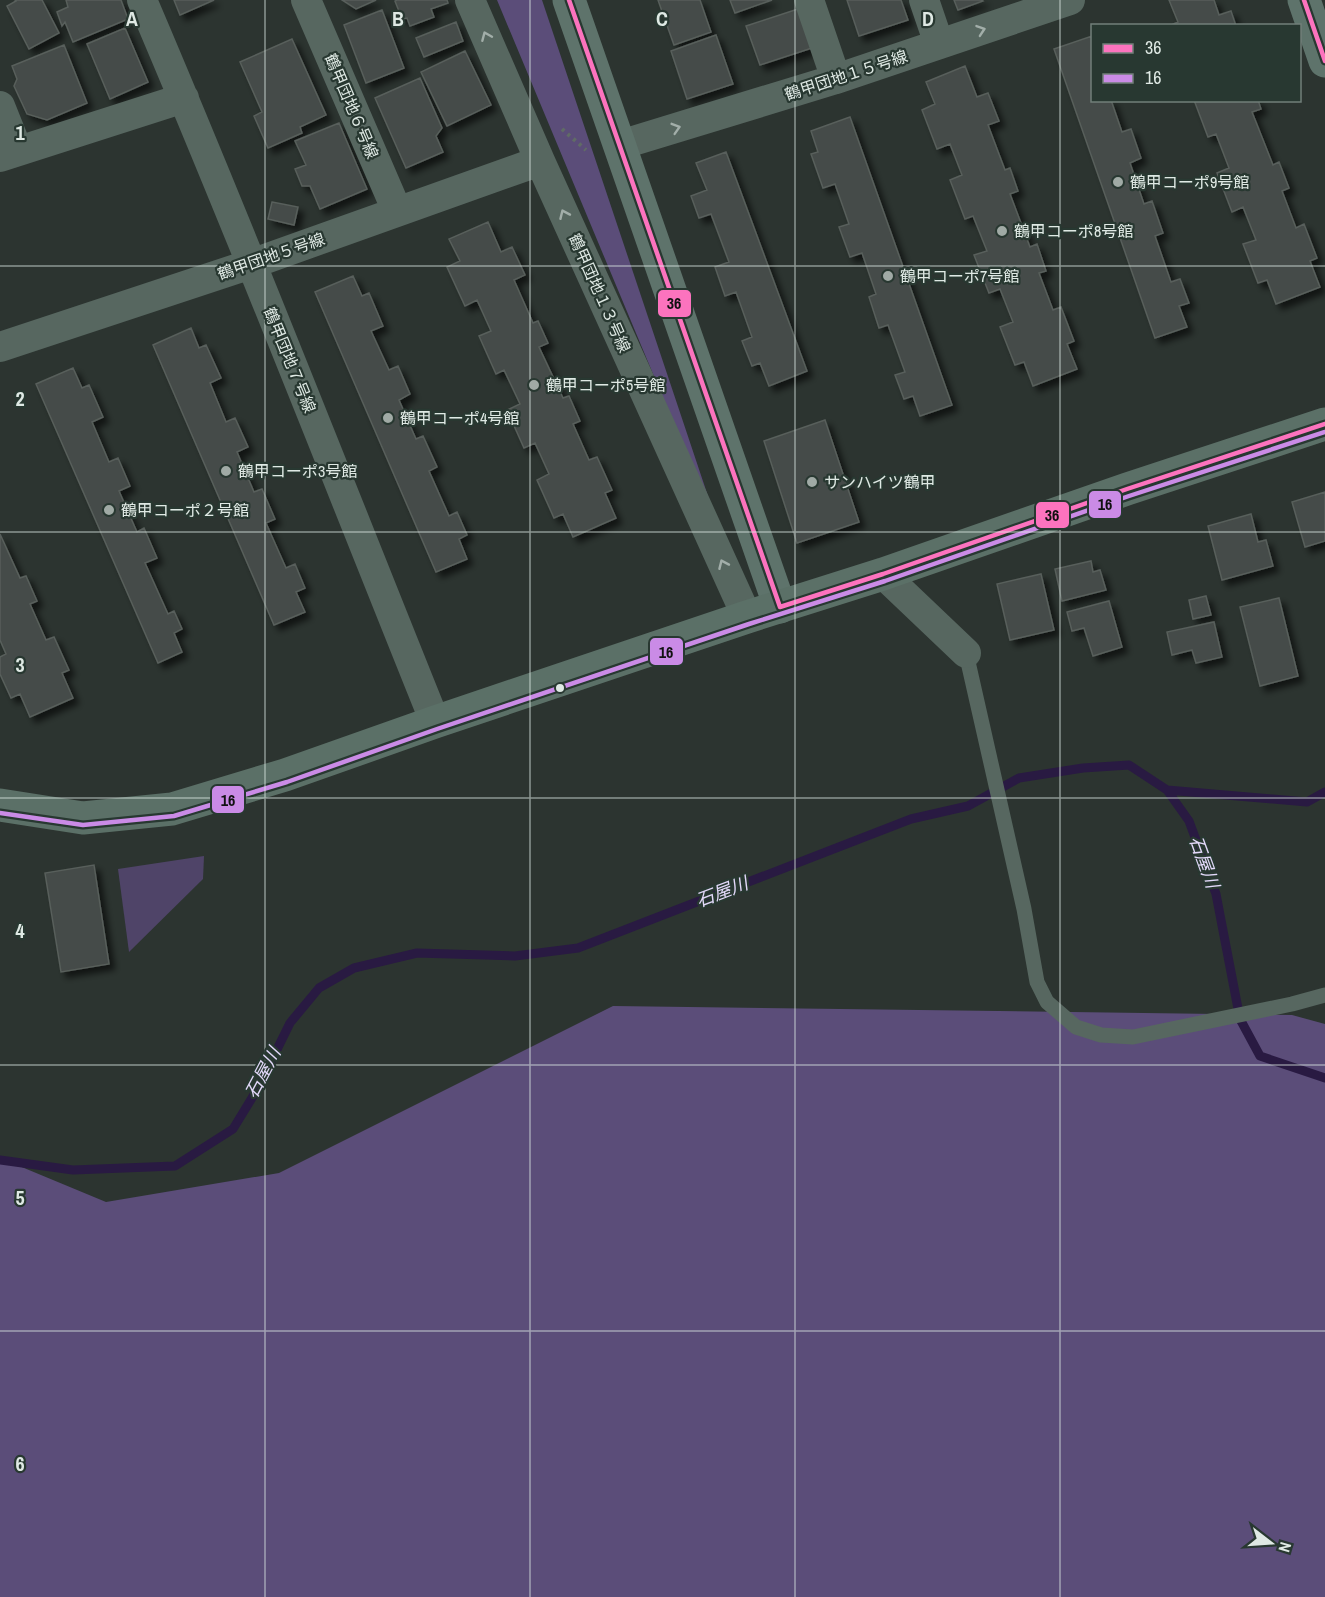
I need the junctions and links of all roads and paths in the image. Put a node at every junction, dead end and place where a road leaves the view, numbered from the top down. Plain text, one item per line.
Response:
1 (142, 0) edge
2 (306, 0) edge
3 (470, 0) edge
4 (569, 0) edge
5 (809, 0) edge
6 (924, 0) edge
7 (1304, 0) edge
8 (1055, 2) edge
9 (939, 44) junction
10 (1325, 61) edge
11 (836, 79) junction
12 (184, 98) junction
13 (0, 106) edge
14 (620, 145) junction
15 (9, 154) edge
16 (540, 161) junction
17 (397, 212) junction
18 (251, 264) junction
19 (0, 347) edge
20 (1325, 424) edge
21 (883, 574) junction
22 (780, 607) junction
23 (747, 617) junction
24 (966, 653) joint
25 (435, 722) junction
26 (0, 805) edge
27 (1325, 995) edge

1 - 12 street, 鶴甲団地７号線
2 - 17 street, 鶴甲団地６号線
16 -> 3 street, 鶴甲団地１３号線
4 - 14 street
5 - 11 street
6 - 9 street
7 - 10 street
9 -> 8 street, 鶴甲団地１５号線
9 - 11 street, 鶴甲団地１５号線
14 -> 11 street, 鶴甲団地１５号線
12 - 15 street
12 - 18 street, 鶴甲団地７号線
13 - 15 street
14 - 22 street
16 - 17 street, 鶴甲団地５号線
23 -> 16 street, 鶴甲団地１３号線
17 - 18 street, 鶴甲団地５号線
18 - 19 street, 鶴甲団地５号線
18 - 25 street, 鶴甲団地７号線
20 - 21 main road
21 - 22 main road
21 - 24 street
22 - 23 main road
23 - 25 main road
24 - 27 lane
25 - 26 main road

